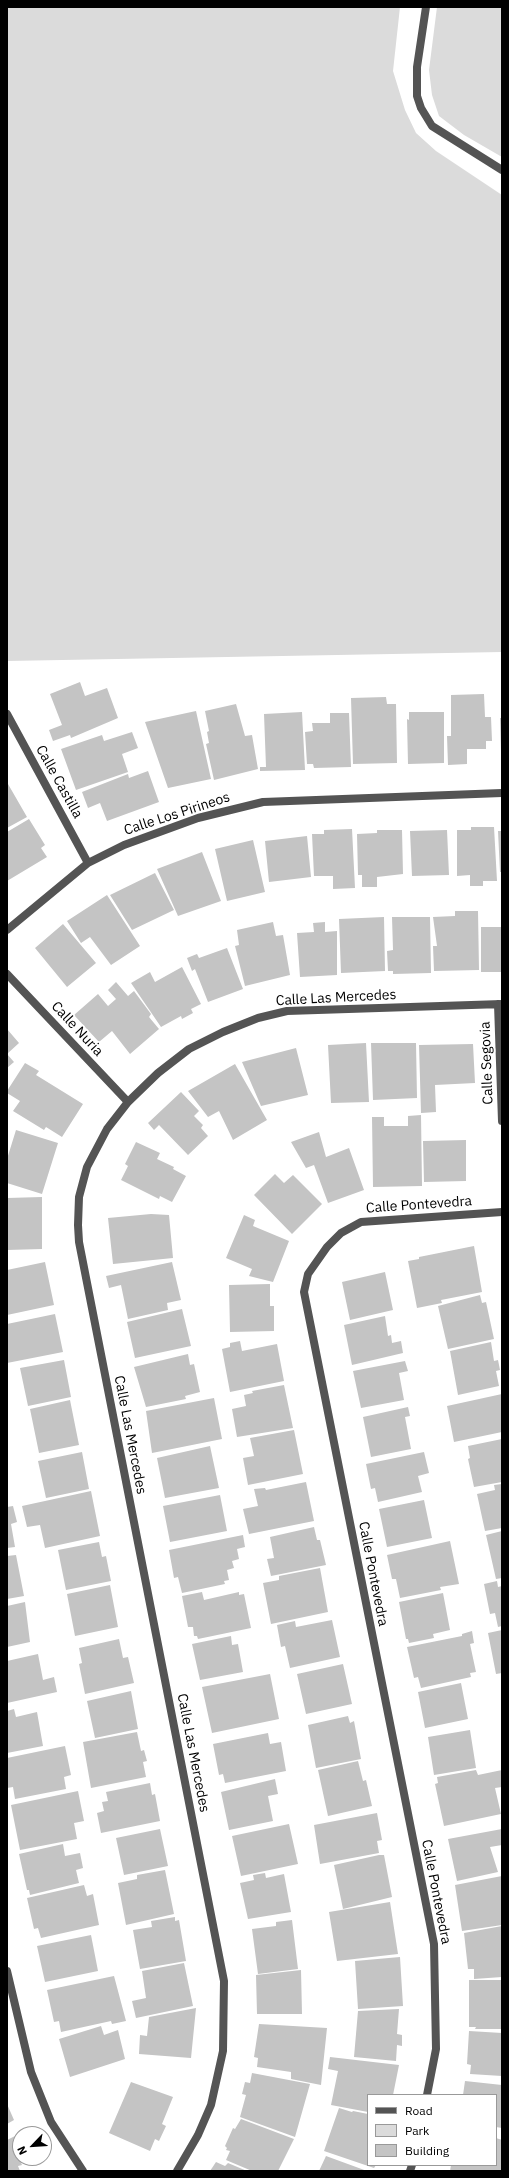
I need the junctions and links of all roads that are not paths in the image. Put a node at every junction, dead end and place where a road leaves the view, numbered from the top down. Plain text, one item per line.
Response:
1 (426, 7) edge
2 (502, 170) edge
3 (7, 714) edge
4 (502, 793) edge
5 (88, 863) junction
6 (7, 930) edge
7 (7, 974) edge
8 (500, 1004) edge
9 (128, 1102) junction
10 (502, 1122) edge
11 (502, 1212) edge
12 (7, 1971) edge
13 (428, 2094) edge
14 (83, 2171) edge
15 (177, 2171) edge

1 - 2 street
3 - 5 street, Calle Castilla
4 - 5 street, Calle Los Pirineos
5 - 6 street, Calle Los Pirineos
7 - 9 street, Calle Nuria
8 - 9 street, Calle Las Mercedes
8 - 10 street, Calle Segovia
9 - 15 street, Calle Las Mercedes
11 - 13 street, Calle Pontevedra
12 - 14 street

